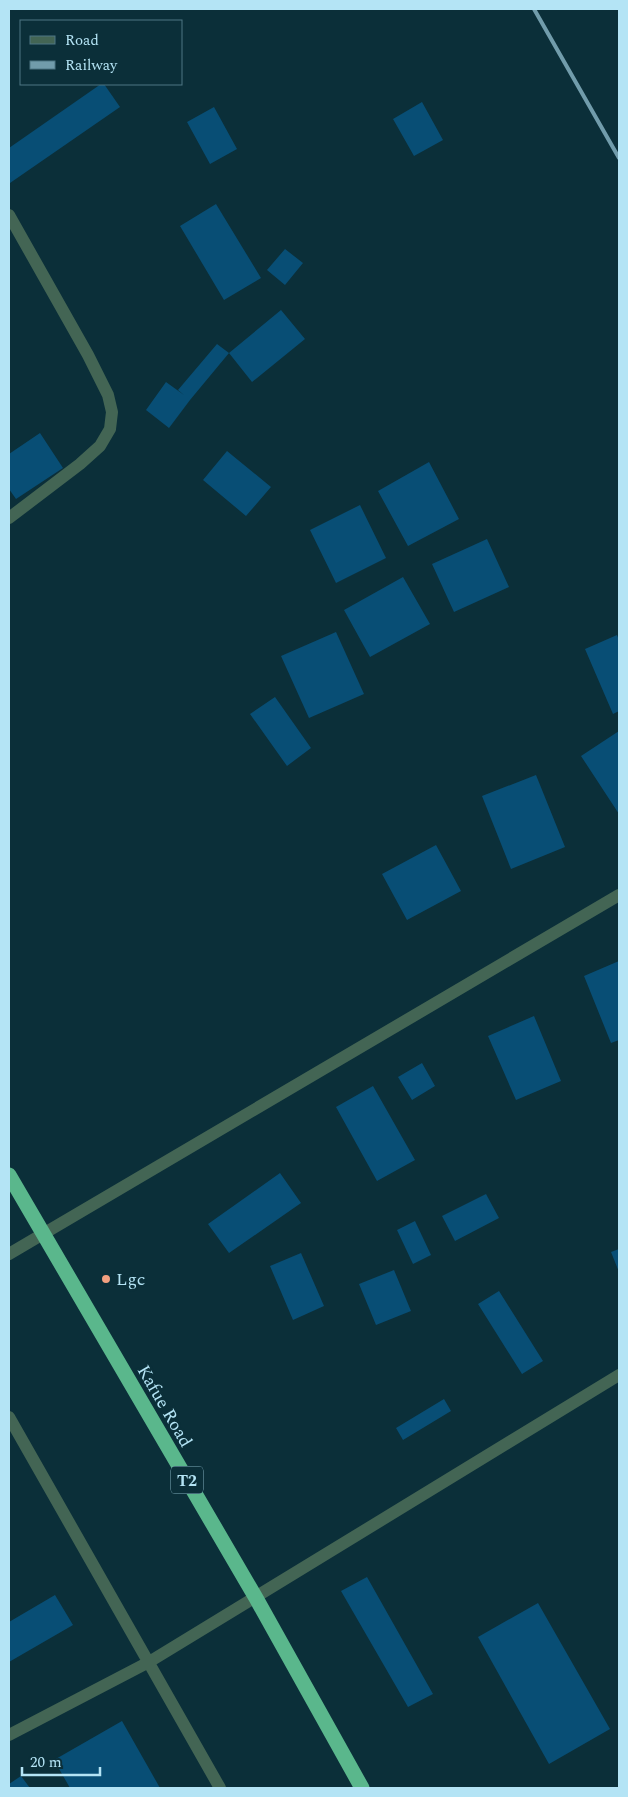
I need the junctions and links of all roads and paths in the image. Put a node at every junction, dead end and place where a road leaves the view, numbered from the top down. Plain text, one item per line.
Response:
1 (9, 215) edge
2 (9, 518) edge
3 (619, 895) edge
4 (9, 1175) edge
5 (42, 1234) junction
6 (9, 1254) edge
7 (619, 1375) edge
8 (9, 1417) edge
9 (256, 1598) junction
10 (149, 1662) junction
11 (9, 1735) edge
12 (220, 1788) edge
13 (362, 1788) edge

1 - 2 street
3 - 5 street
4 - 5 highway, Kafue Road / T2
5 - 6 street
5 - 9 highway, Kafue Road / T2
7 - 9 street
8 - 10 street
9 - 10 street
9 - 13 highway, Kafue Road / T2
10 - 11 street
10 - 12 street

